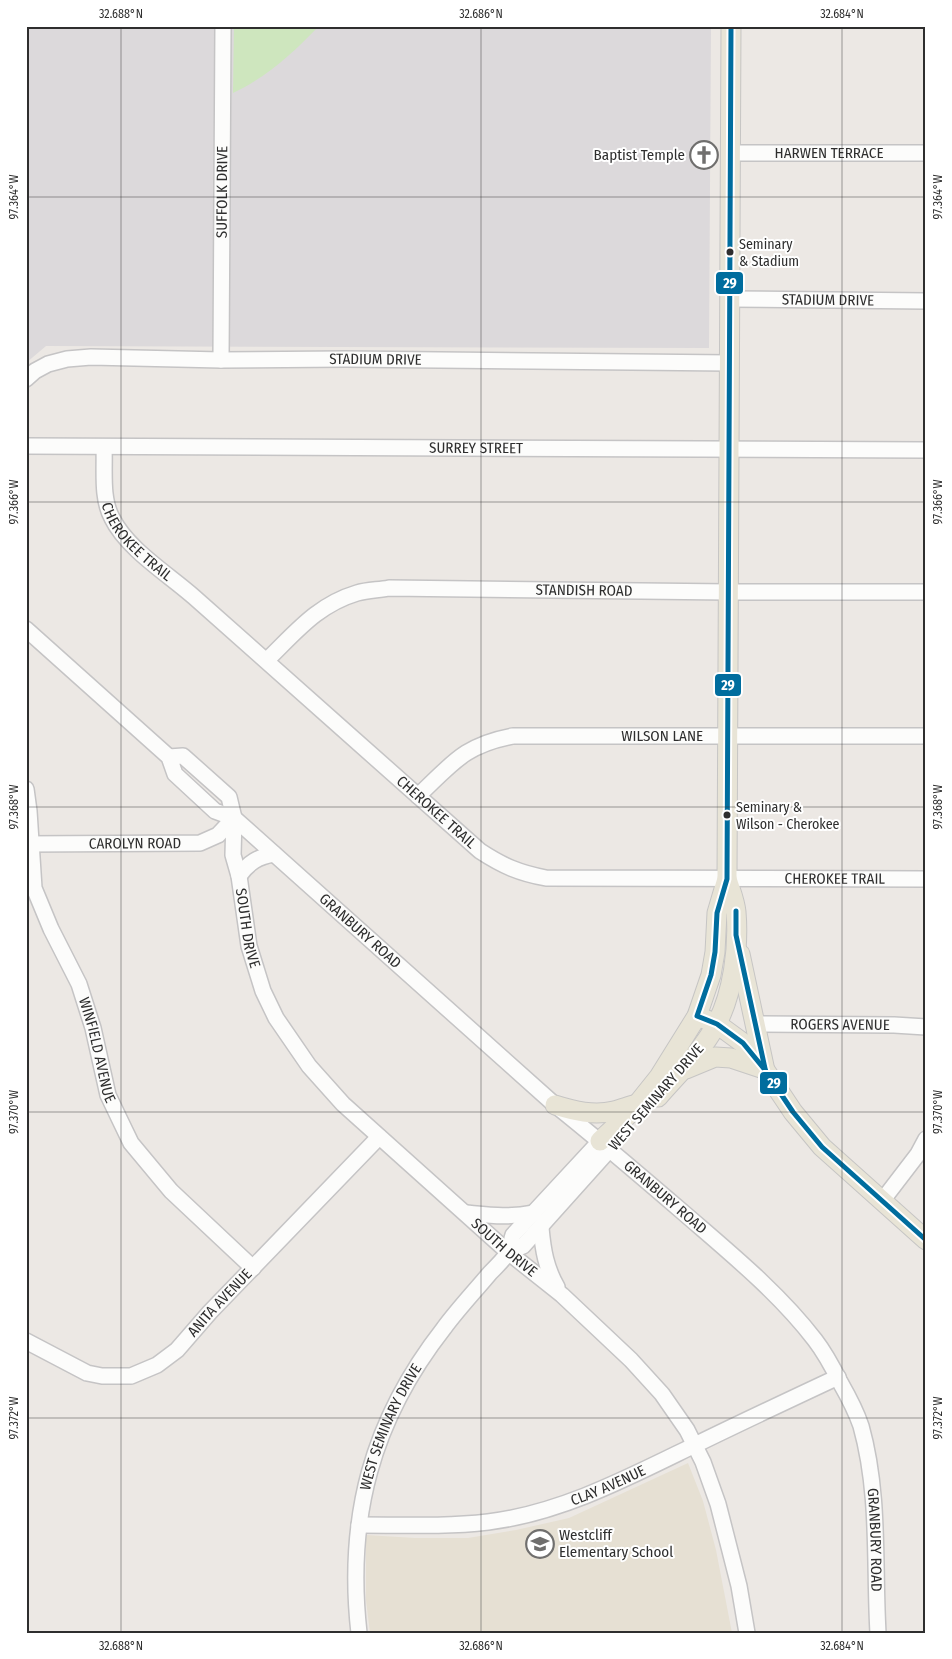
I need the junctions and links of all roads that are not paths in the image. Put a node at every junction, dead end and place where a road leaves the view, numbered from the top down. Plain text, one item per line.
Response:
1 (223, 26) edge
2 (731, 26) edge
3 (731, 153) junction
4 (926, 153) edge
5 (730, 299) junction
6 (926, 301) edge
7 (221, 360) junction
8 (730, 363) junction
9 (26, 379) edge
10 (26, 446) edge
11 (104, 447) junction
12 (729, 450) junction
13 (926, 450) edge
14 (729, 592) junction
15 (926, 592) edge
16 (26, 630) edge
17 (267, 660) junction
18 (926, 736) edge
19 (728, 737) junction
20 (26, 789) edge
21 (418, 796) junction
22 (234, 818) junction
23 (28, 844) edge
24 (274, 854) junction
25 (239, 876) junction
26 (727, 879) junction
27 (926, 879) edge
28 (736, 936) junction
29 (697, 1016) junction
30 (716, 1024) junction
31 (755, 1024) junction
32 (926, 1027) edge
33 (765, 1070) junction
34 (680, 1072) junction
35 (555, 1104) junction
36 (638, 1104) junction
37 (379, 1136) junction
38 (926, 1139) edge
39 (605, 1145) junction
40 (882, 1201) junction
41 (466, 1213) junction
42 (533, 1213) junction
43 (541, 1228) junction
44 (926, 1240) edge
45 (508, 1252) junction
46 (253, 1268) junction
47 (562, 1295) junction
48 (26, 1341) edge
49 (838, 1377) junction
50 (695, 1444) junction
51 (359, 1525) junction
52 (359, 1633) edge
53 (747, 1633) edge
54 (878, 1633) edge

1 - 7 street, SUFFOLK DRIVE
2 - 3 main road, WEST SEMINARY DRIVE
3 - 4 street, HARWEN TERRACE
3 - 5 main road, WEST SEMINARY DRIVE
5 - 6 street, STADIUM DRIVE
5 - 8 main road, WEST SEMINARY DRIVE
7 - 8 street, STADIUM DRIVE
7 - 9 street, STADIUM DRIVE
8 - 12 main road, WEST SEMINARY DRIVE
10 - 11 street, SURREY STREET
11 - 12 street, SURREY STREET
11 - 17 street, CHEROKEE TRAIL
12 - 13 street, SURREY STREET
12 - 14 main road, WEST SEMINARY DRIVE
14 - 15 street, STANDISH ROAD
14 - 17 street, STANDISH ROAD
14 - 19 main road, WEST SEMINARY DRIVE
16 - 22 street, GRANBURY ROAD
17 - 21 street, CHEROKEE TRAIL
18 - 19 street, WILSON LANE
19 - 21 street, WILSON LANE
19 - 26 main road, WEST SEMINARY DRIVE
20 - 23 street, WINFIELD AVENUE
21 - 26 street, CHEROKEE TRAIL
22 - 23 street, CAROLYN ROAD
22 - 24 street, GRANBURY ROAD
22 - 25 street, SOUTH DRIVE
23 - 46 street, WINFIELD AVENUE
24 - 25 street
24 - 35 street, GRANBURY ROAD
25 - 37 street, SOUTH DRIVE
26 - 27 street, CHEROKEE TRAIL
26 - 28 main road, WEST SEMINARY DRIVE
26 - 29 main road, WEST SEMINARY DRIVE
28 - 30 main road, WEST SEMINARY DRIVE
28 - 31 main road
29 - 30 main road
29 - 36 main road, WEST SEMINARY DRIVE
30 - 33 main road
30 - 34 main road, WEST SEMINARY DRIVE
31 - 32 street, ROGERS AVENUE
31 - 33 main road
33 - 34 main road
33 - 40 main road
34 - 39 main road, WEST SEMINARY DRIVE
35 - 36 main road
35 - 39 street, GRANBURY ROAD
36 - 39 main road, WEST SEMINARY DRIVE
37 - 41 street, SOUTH DRIVE
37 - 46 street, ANITA AVENUE
38 - 40 street
39 - 42 street, WEST SEMINARY DRIVE
39 - 43 street, WEST SEMINARY DRIVE
39 - 49 street, GRANBURY ROAD
40 - 44 main road
41 - 42 street
41 - 45 street, SOUTH DRIVE
42 - 45 street, WEST SEMINARY DRIVE
43 - 45 street, WEST SEMINARY DRIVE
43 - 47 street
45 - 47 street, SOUTH DRIVE
45 - 51 street, WEST SEMINARY DRIVE
46 - 48 street, ANITA AVENUE
47 - 50 street, SOUTH DRIVE
49 - 50 street, CLAY AVENUE
49 - 54 street, GRANBURY ROAD
50 - 51 street, CLAY AVENUE
50 - 53 street, SOUTH DRIVE
51 - 52 street, WEST SEMINARY DRIVE

